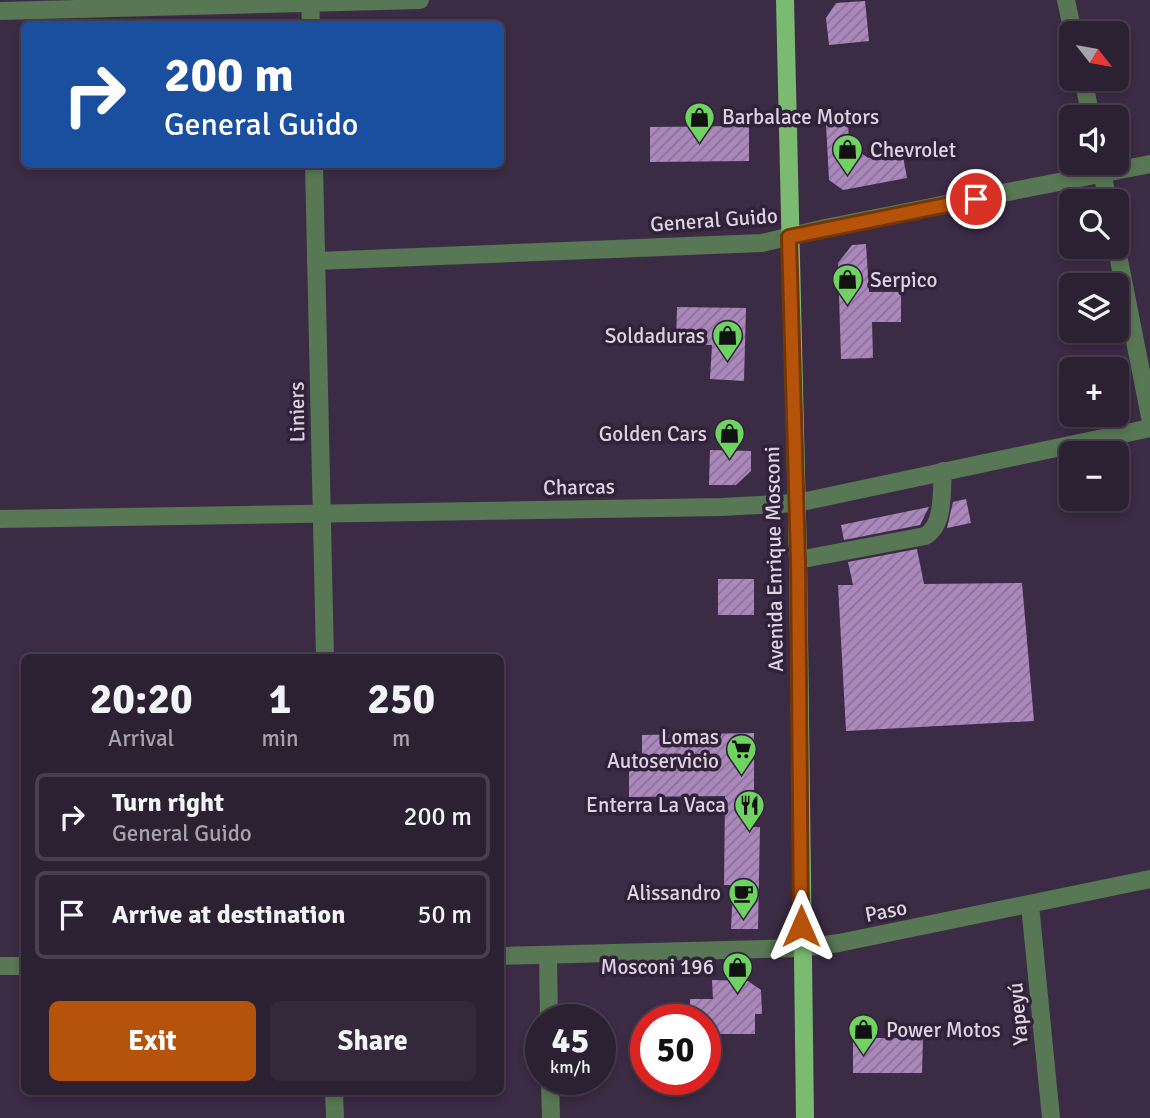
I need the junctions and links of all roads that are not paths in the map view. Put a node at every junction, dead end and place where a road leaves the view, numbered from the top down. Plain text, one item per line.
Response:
1 (420, 0) edge
2 (785, 0) edge
3 (1066, 0) edge
4 (310, 2) edge
5 (0, 11) edge
6 (311, 21) edge
7 (1070, 21) edge
8 (1150, 164) edge
9 (1129, 166) edge
10 (314, 168) edge
11 (1073, 175) edge
12 (789, 237) junction
13 (1119, 259) edge
14 (316, 261) junction
15 (1150, 417) edge
16 (1150, 428) edge
17 (943, 471) junction
18 (797, 503) junction
19 (321, 513) junction
20 (0, 519) edge
21 (798, 560) junction
22 (325, 654) edge
23 (1150, 879) edge
24 (1030, 905) junction
25 (801, 948) junction
26 (548, 955) junction
27 (504, 956) edge
28 (21, 965) edge
29 (0, 966) edge
30 (549, 1004) edge
31 (334, 1095) edge
32 (550, 1095) edge
33 (335, 1118) edge
34 (551, 1118) edge
35 (805, 1118) edge
36 (1051, 1118) edge

1 - 4 street
2 - 12 main road, Avenida Enrique Mosconi
3 - 7 street
4 - 5 street
4 - 6 street
8 - 9 street, General Guido
10 - 14 street, Liniers
11 - 12 street, General Guido
12 - 14 street, General Guido
12 - 18 main road, Avenida Enrique Mosconi
13 - 15 street
14 - 19 street, Liniers
16 - 17 street, Charcas
17 - 18 street, Charcas
17 - 21 street
18 - 19 street, Charcas
18 - 21 main road, Avenida Enrique Mosconi
19 - 20 street, Charcas
19 - 22 street, Liniers
21 - 25 main road, Avenida Enrique Mosconi
23 - 24 street, Paso
24 - 25 street, Paso
24 - 36 street, Yapeyú
25 - 26 street, Paso
25 - 35 main road, Avenida Enrique Mosconi
26 - 27 street, Paso
26 - 30 street
28 - 29 street
31 - 33 street
32 - 34 street

